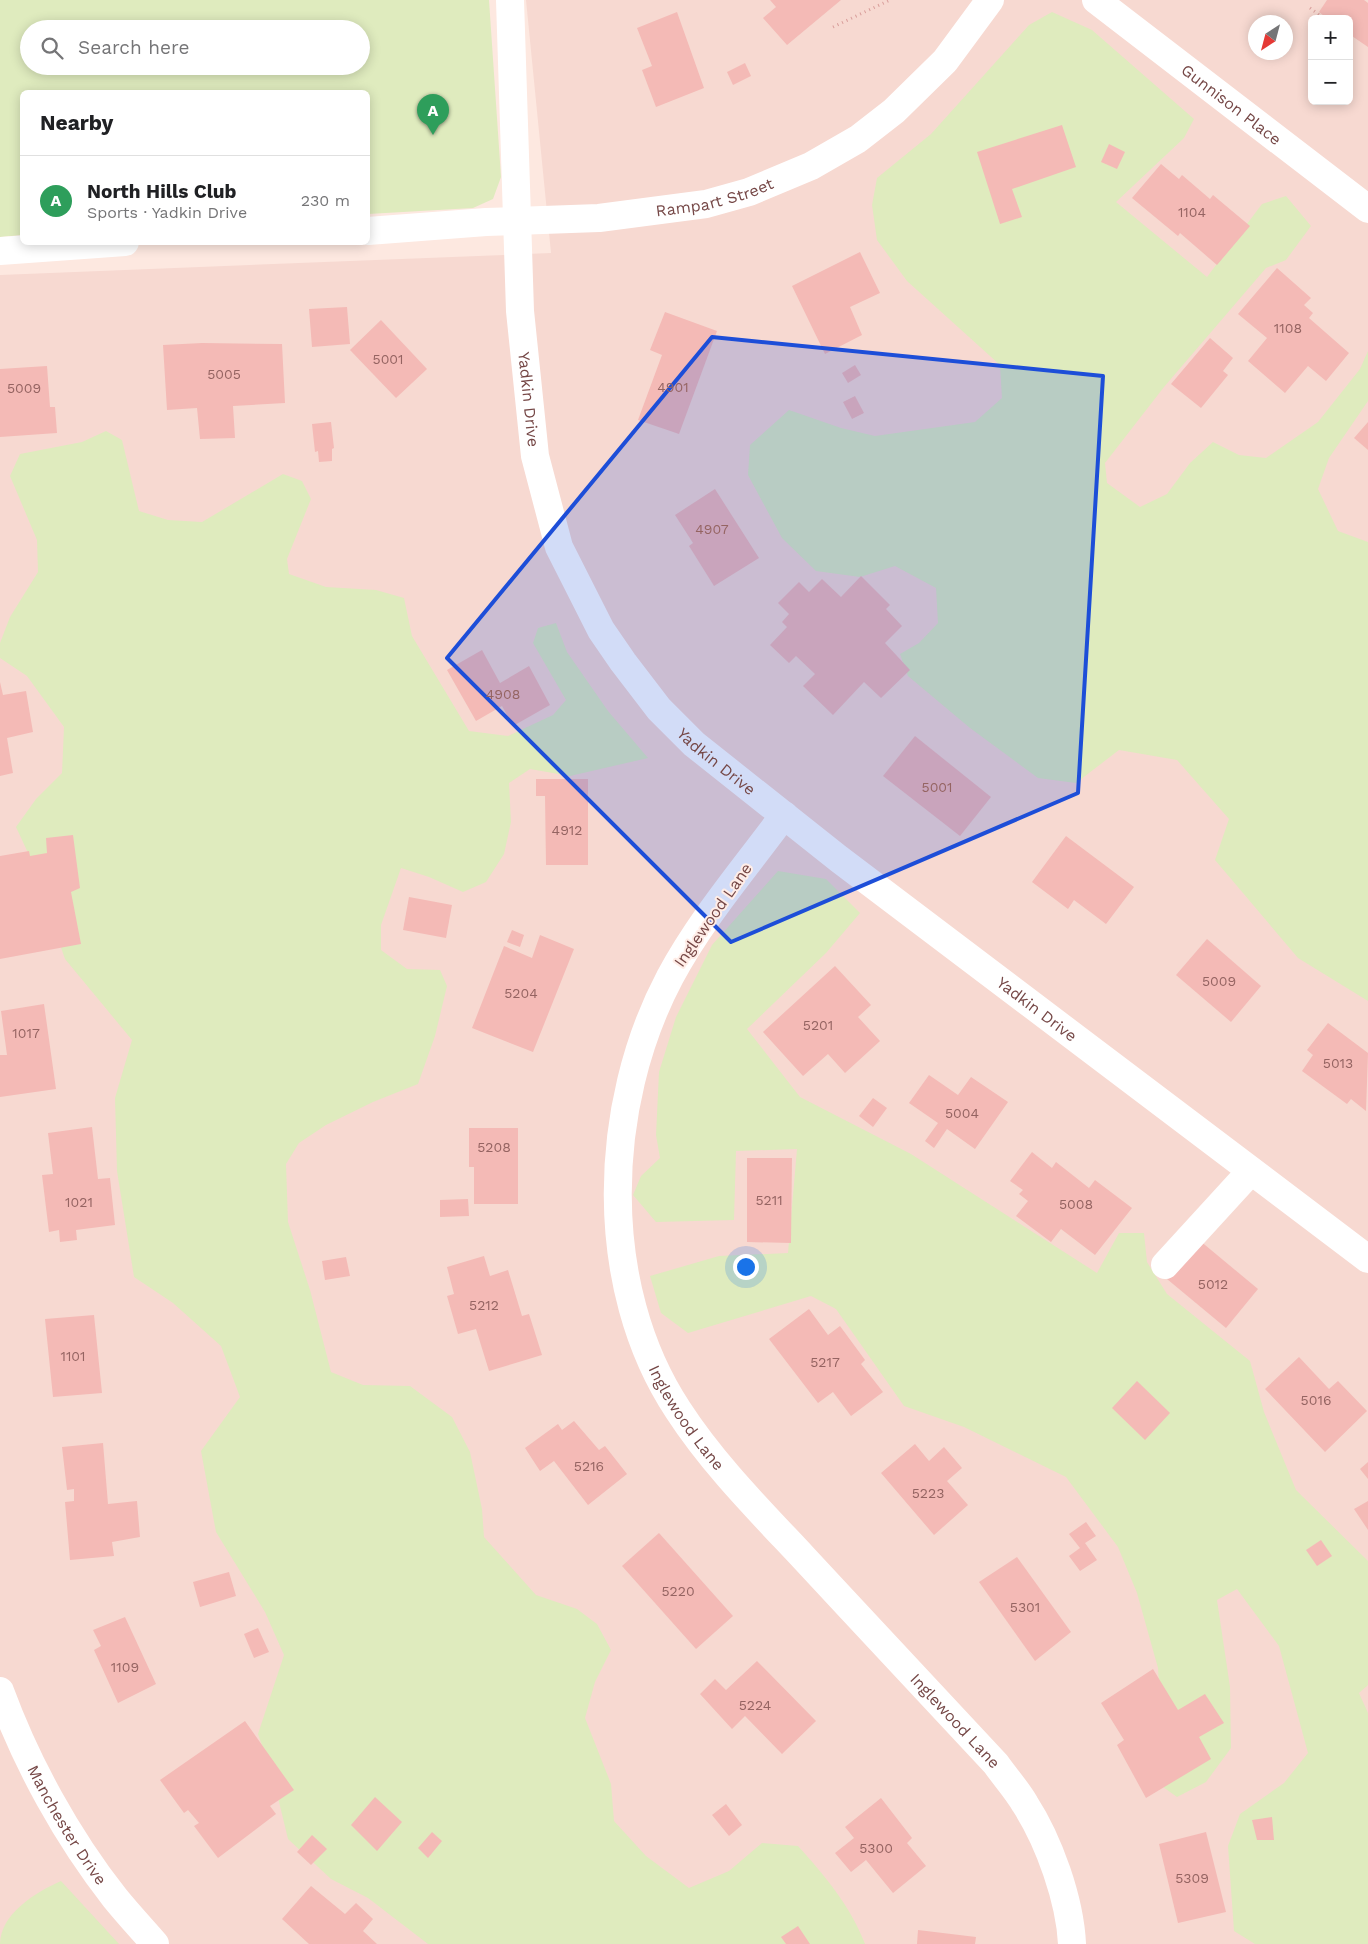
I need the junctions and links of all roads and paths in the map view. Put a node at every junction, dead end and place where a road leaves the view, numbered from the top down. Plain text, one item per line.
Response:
1 (510, 0) edge
2 (890, 0) edge
3 (990, 0) edge
4 (1096, 0) edge
5 (1310, 8) dead end
6 (1320, 15) edge
7 (833, 27) dead end
8 (1368, 209) edge
9 (518, 221) junction
10 (370, 231) edge
11 (84, 245) edge
12 (0, 251) edge
13 (784, 816) junction
14 (1251, 1171) junction
15 (1368, 1259) edge
16 (1164, 1265) dead end
17 (0, 1691) edge
18 (155, 1944) edge
19 (1072, 1944) edge

1 - 9 street, Yadkin Drive
2 - 7 path
3 - 9 street, Rampart Street
4 - 8 street, Gunnison Place
5 - 6 path
9 - 10 street, Rampart Street
9 - 13 street, Yadkin Drive
11 - 12 street
13 - 14 street, Yadkin Drive
13 - 19 street, Inglewood Lane
14 - 15 street, Yadkin Drive
14 - 16 street
17 - 18 street, Manchester Drive

